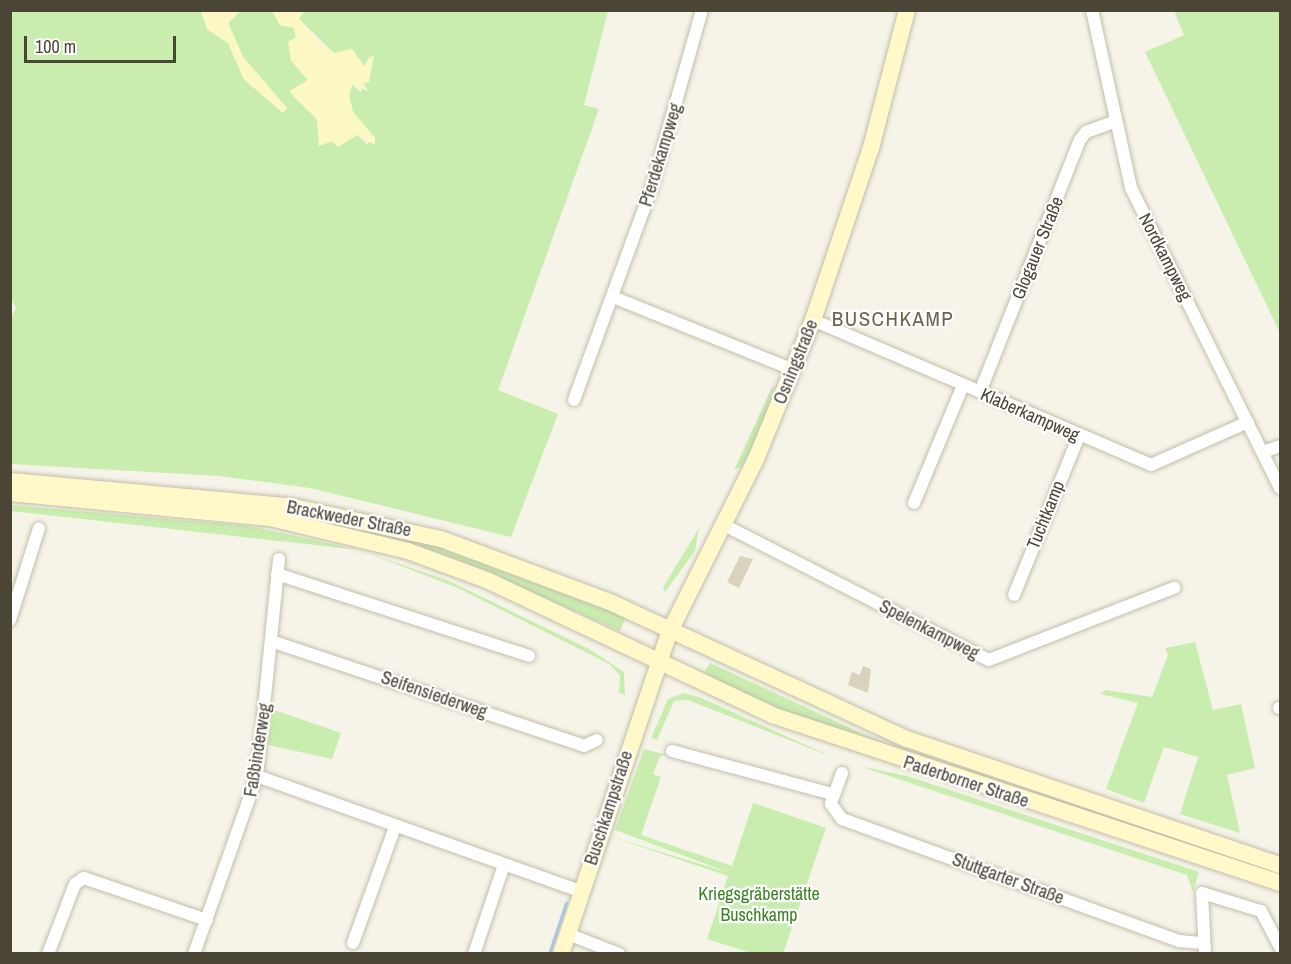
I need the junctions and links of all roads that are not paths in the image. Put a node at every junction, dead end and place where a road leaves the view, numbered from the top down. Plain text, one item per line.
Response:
1 (702, 10) edge
2 (907, 10) edge
3 (1092, 10) edge
4 (1114, 122) junction
5 (612, 297) junction
6 (813, 320) junction
7 (794, 370) junction
8 (963, 386) junction
9 (980, 392) junction
10 (574, 400) dead end
11 (1248, 422) junction
12 (1079, 436) junction
13 (1281, 446) edge
14 (1263, 452) junction
15 (10, 481) edge
16 (1281, 488) edge
17 (10, 493) edge
18 (915, 503) dead end
19 (724, 525) junction
20 (39, 528) dead end
21 (279, 559) dead end
22 (277, 574) junction
23 (1174, 588) dead end
24 (1014, 595) dead end
25 (10, 620) edge
26 (670, 631) junction
27 (271, 641) junction
28 (529, 656) dead end
29 (658, 662) junction
30 (597, 740) dead end
31 (672, 751) dead end
32 (842, 773) dead end
33 (257, 776) junction
34 (833, 794) junction
35 (395, 826) junction
36 (504, 865) junction
37 (1281, 865) edge
38 (1281, 883) edge
39 (582, 892) junction
40 (207, 920) junction
41 (568, 934) junction
42 (352, 943) dead end
43 (1281, 947) edge
44 (1205, 948) edge
45 (48, 954) edge
46 (194, 954) edge
47 (474, 954) edge
48 (561, 954) edge
49 (619, 954) edge

1 - 5 street, Pferdekampweg
2 - 6 main road, Osningstraße
3 - 4 street, Nordkampweg
4 - 9 street, Glogauer Straße
4 - 11 street, Nordkampweg
5 - 7 street
5 - 10 street, Pferdekampweg
6 - 7 main road, Osningstraße
6 - 8 street, Klaberkampweg
7 - 19 main road, Osningstraße
8 - 9 street, Klaberkampweg
8 - 18 street
9 - 12 street, Klaberkampweg
11 - 12 street, Klaberkampweg
11 - 14 street, Nordkampweg
12 - 24 street, Tuchtkamp
13 - 14 street
14 - 16 street, Nordkampweg
15 - 26 main road, Brackweder Straße
17 - 29 main road, Brackweder Straße
19 - 23 street, Spelenkampweg
19 - 26 main road, Osningstraße
20 - 25 street
21 - 22 street, Faßbinderweg
22 - 27 street, Faßbinderweg
22 - 28 street
26 - 29 main road, Buschkampstraße
26 - 37 main road, Paderborner Straße
27 - 30 street, Seifensiederweg
27 - 33 street, Faßbinderweg
29 - 38 main road, Paderborner Straße
29 - 39 main road, Buschkampstraße
31 - 34 street
32 - 34 street
33 - 35 street
33 - 40 street, Faßbinderweg
34 - 44 street, Stuttgarter Straße
35 - 36 street
35 - 42 street
36 - 39 street
36 - 47 street
39 - 41 main road, Buschkampstraße
40 - 45 street
40 - 46 street, Faßbinderweg
41 - 48 main road, Buschkampstraße
41 - 49 street
43 - 44 street

